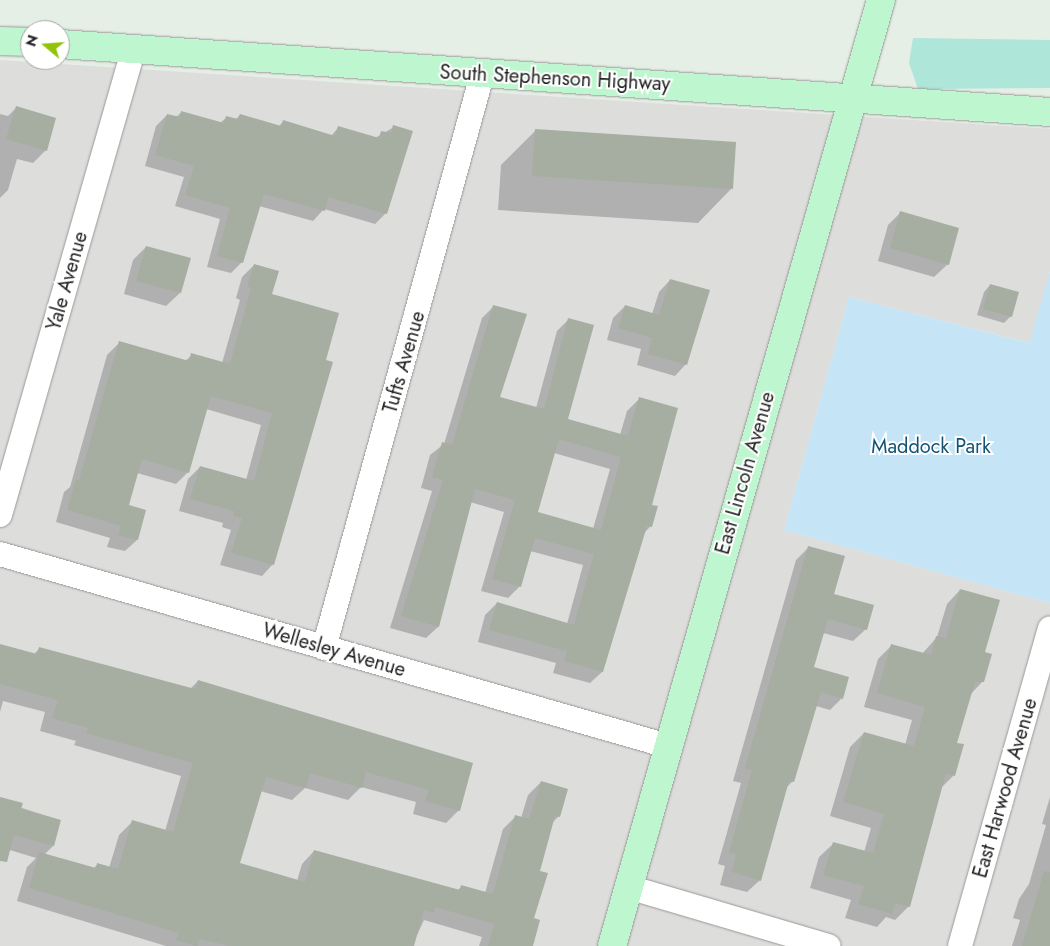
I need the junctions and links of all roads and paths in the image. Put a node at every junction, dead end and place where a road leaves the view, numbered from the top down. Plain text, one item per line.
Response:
1 (882, 0) edge
2 (0, 41) edge
3 (20, 42) edge
4 (70, 45) edge
5 (134, 48) junction
6 (482, 76) junction
7 (852, 99) junction
8 (1050, 112) edge
9 (0, 515) edge
10 (0, 554) edge
11 (1050, 629) edge
12 (324, 648) junction
13 (668, 746) junction
14 (628, 887) junction
15 (612, 946) edge
16 (828, 946) edge
17 (960, 946) edge

1 - 7 main road, East Lincoln Avenue
2 - 3 main road
4 - 5 main road, South Stephenson Highway
5 - 6 main road, South Stephenson Highway
5 - 9 street, Yale Avenue
6 - 7 main road, South Stephenson Highway
6 - 12 street, Tufts Avenue
7 - 8 main road, South Stephenson Highway
7 - 13 main road, East Lincoln Avenue
10 - 12 street, Wellesley Avenue
11 - 17 street, East Harwood Avenue
12 - 13 street, Wellesley Avenue
13 - 14 main road, East Lincoln Avenue
14 - 15 main road, East Lincoln Avenue
14 - 16 street

